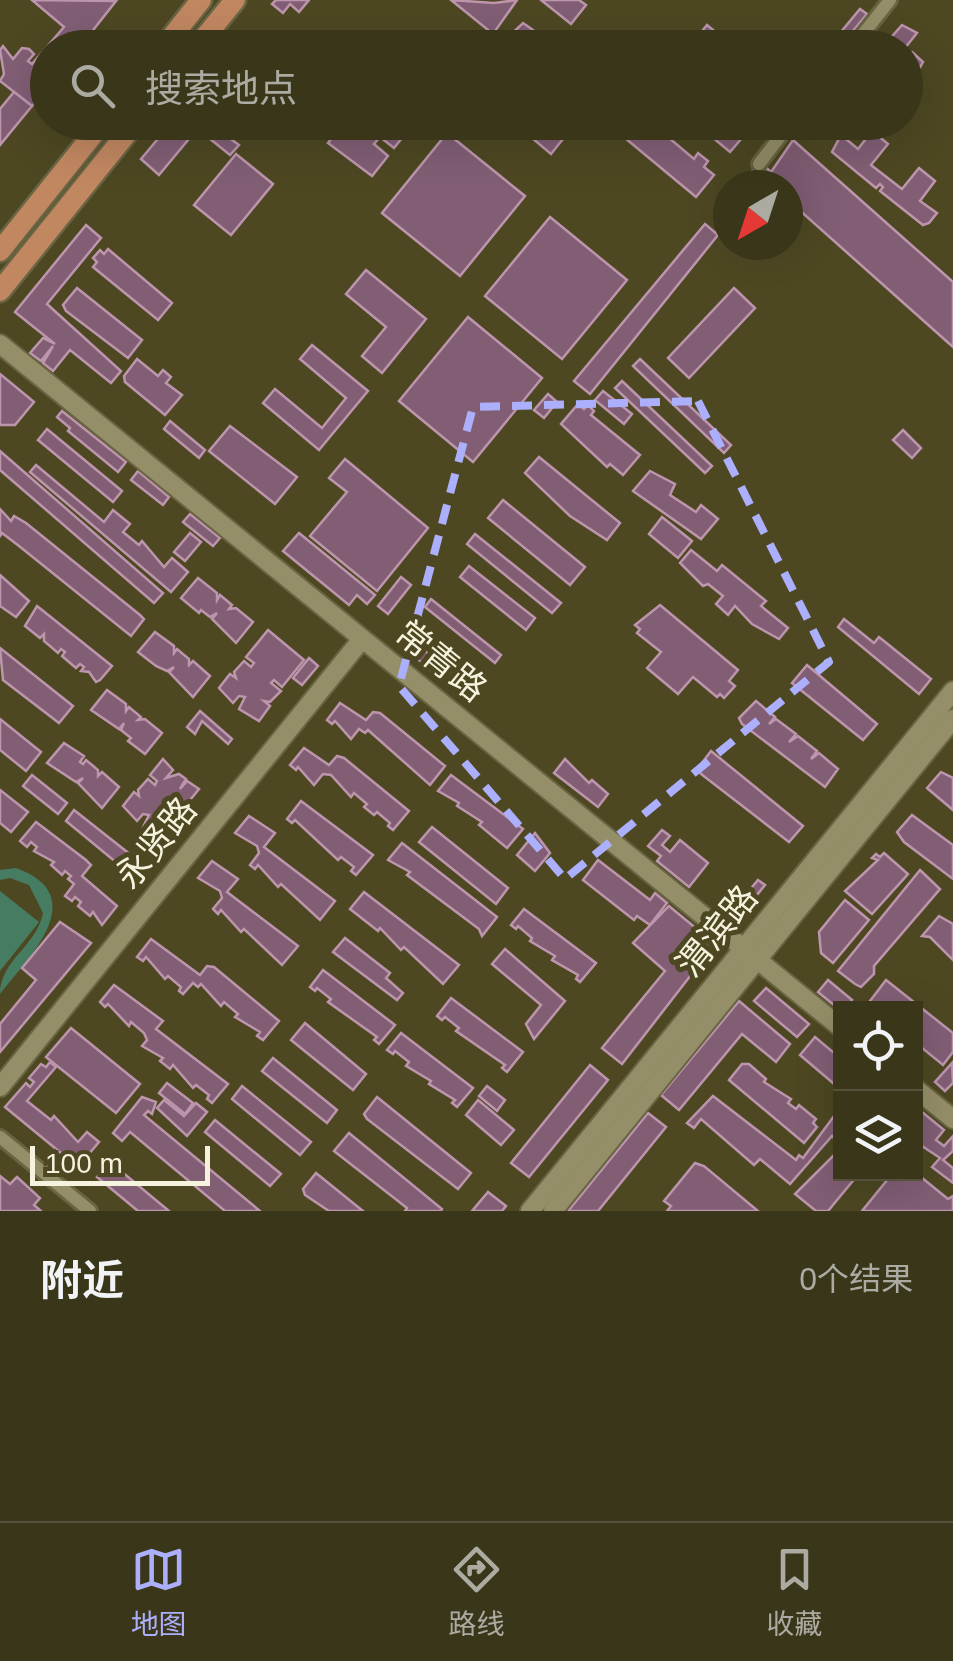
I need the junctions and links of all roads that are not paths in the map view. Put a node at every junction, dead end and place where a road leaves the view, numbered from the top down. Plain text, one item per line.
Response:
1 (202, 0) edge
2 (890, 0) edge
3 (231, 4) edge
4 (178, 30) edge
5 (210, 30) edge
6 (866, 30) edge
7 (89, 140) edge
8 (122, 140) edge
9 (777, 140) edge
10 (758, 164) dead end
11 (0, 252) edge
12 (0, 291) edge
13 (0, 344) edge
14 (362, 639) junction
15 (953, 691) edge
16 (953, 719) edge
17 (751, 954) junction
18 (833, 1021) edge
19 (0, 1087) edge
20 (918, 1091) edge
21 (953, 1120) edge
22 (0, 1138) edge
23 (90, 1211) edge
24 (530, 1211) edge
25 (553, 1211) edge

1 - 3 street
1 - 4 main road
2 - 6 street
3 - 5 main road
7 - 11 main road
8 - 12 main road
9 - 10 street
13 - 14 street, 常青路
14 - 17 street, 常青路
14 - 19 street, 永贤路
15 - 17 street, 渭滨路
16 - 17 street, 渭滨路
17 - 18 street, 常青路
17 - 24 street, 渭滨路
17 - 25 street, 渭滨路
20 - 21 street
22 - 23 street

